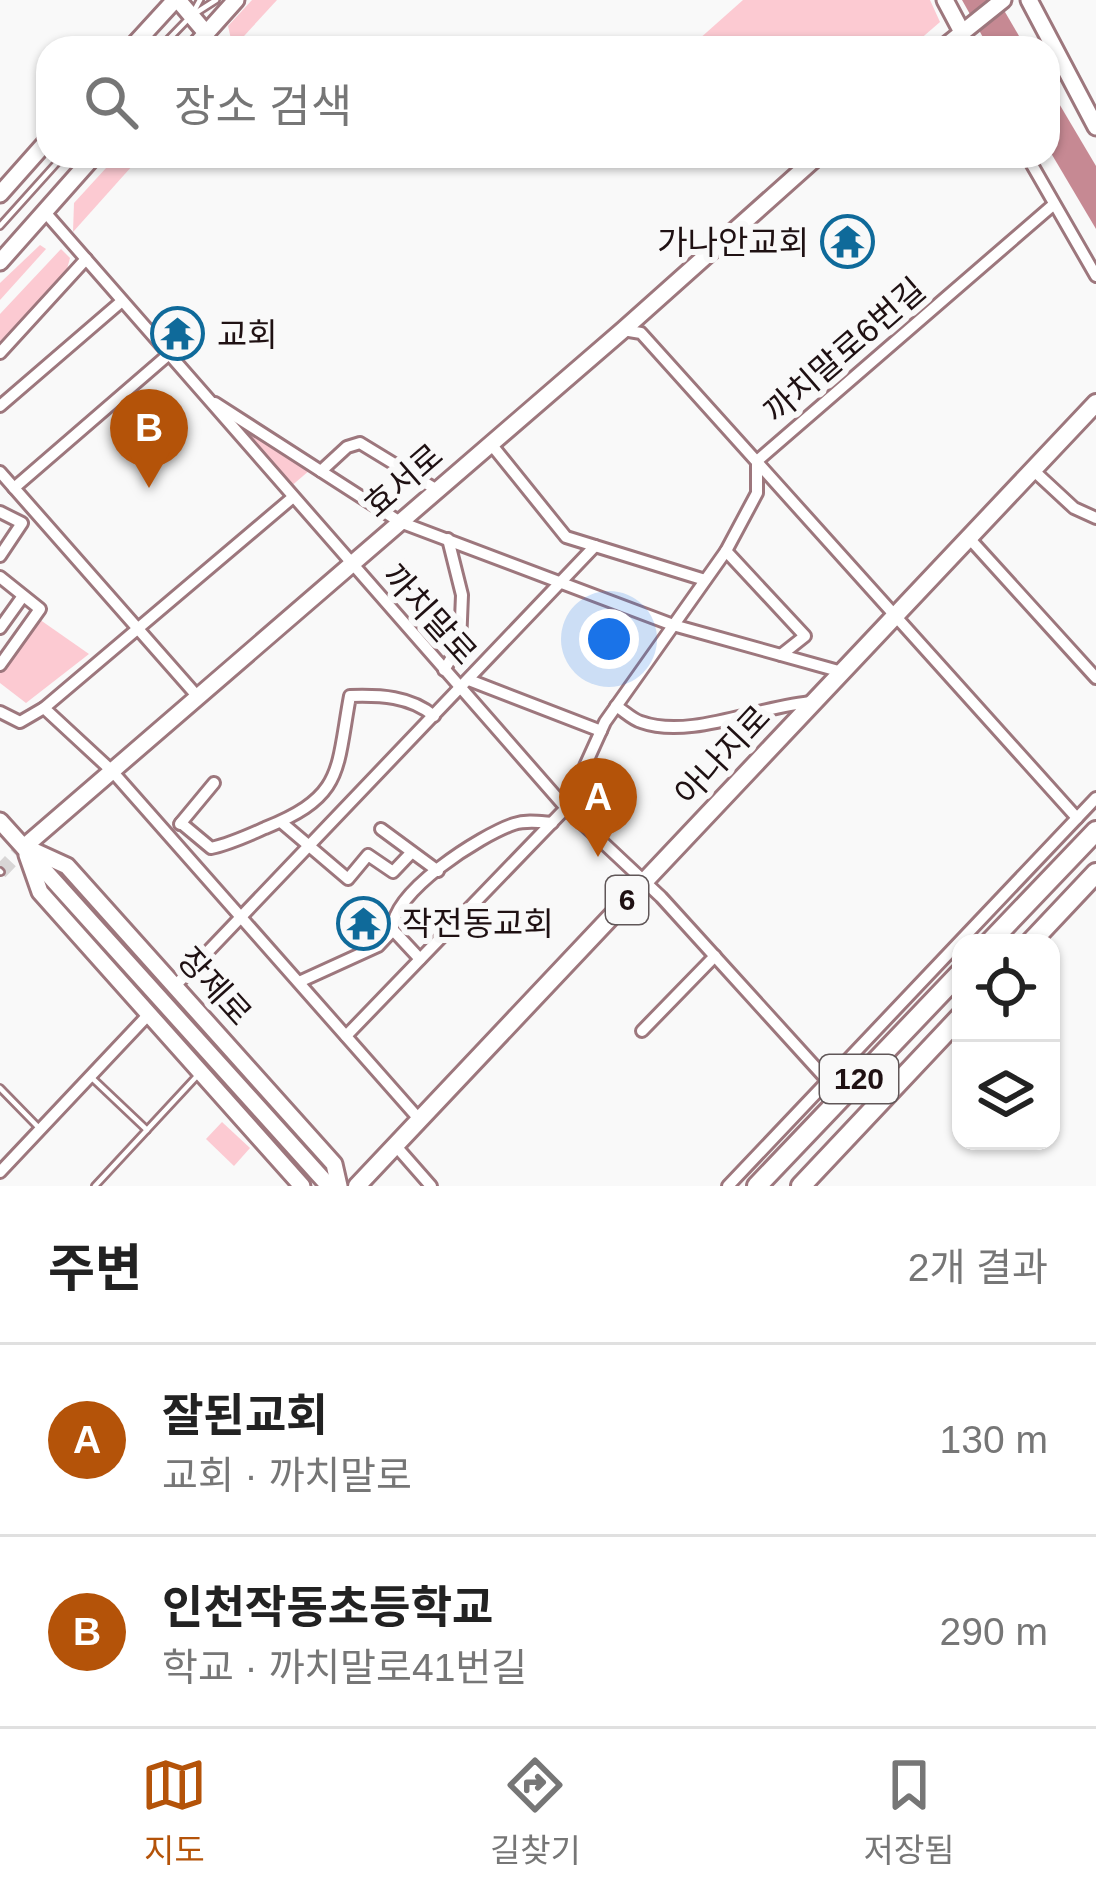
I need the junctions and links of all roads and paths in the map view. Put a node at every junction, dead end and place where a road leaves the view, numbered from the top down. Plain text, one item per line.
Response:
1 (152, 0) edge
2 (176, 0) edge
3 (200, 0) edge
4 (216, 0) edge
5 (236, 0) edge
6 (945, 0) edge
7 (1003, 0) edge
8 (1029, 0) edge
9 (191, 16) junction
10 (146, 31) junction
11 (206, 33) junction
12 (968, 35) edge
13 (142, 36) edge
14 (172, 36) edge
15 (203, 36) edge
16 (1048, 36) edge
17 (1060, 59) edge
18 (1096, 127) edge
19 (36, 154) edge
20 (52, 168) edge
21 (83, 168) edge
22 (805, 168) edge
23 (1033, 168) edge
24 (0, 194) edge
25 (1053, 205) junction
26 (44, 211) junction
27 (0, 226) edge
28 (86, 259) junction
29 (0, 262) edge
30 (1096, 276) edge
31 (122, 301) junction
32 (623, 330) junction
33 (0, 353) edge
34 (169, 355) junction
35 (204, 396) junction
36 (1096, 404) edge
37 (0, 406) edge
38 (491, 444) junction
39 (758, 461) junction
40 (1033, 470) junction
41 (321, 471) junction
42 (0, 472) edge
43 (14, 488) junction
44 (437, 490) junction
45 (292, 498) junction
46 (0, 512) edge
47 (1096, 518) edge
48 (400, 522) junction
49 (968, 538) junction
50 (448, 539) junction
51 (595, 546) junction
52 (726, 551) junction
53 (0, 556) edge
54 (350, 565) junction
55 (0, 577) edge
56 (559, 580) junction
57 (705, 580) junction
58 (23, 596) junction
59 (897, 614) junction
60 (673, 625) junction
61 (0, 628) edge
62 (138, 628) junction
63 (781, 655) junction
64 (0, 665) edge
65 (444, 670) junction
66 (842, 672) junction
67 (1096, 678) edge
68 (464, 684) junction
69 (197, 697) junction
70 (813, 702) junction
71 (616, 706) junction
72 (44, 708) junction
73 (0, 712) edge
74 (434, 716) junction
75 (601, 731) junction
76 (112, 771) junction
77 (214, 783) dead end
78 (1096, 798) edge
79 (566, 808) junction
80 (1077, 818) junction
81 (0, 821) edge
82 (281, 821) junction
83 (552, 823) junction
84 (181, 824) junction
85 (1096, 831) edge
86 (168, 834) junction
87 (24, 847) junction
88 (309, 848) junction
89 (411, 853) junction
90 (373, 858) junction
91 (438, 871) junction
92 (1096, 873) edge
93 (644, 882) junction
94 (241, 917) junction
95 (393, 931) junction
96 (998, 934) edge
97 (1038, 934) edge
98 (715, 956) junction
99 (420, 958) junction
100 (952, 981) edge
101 (298, 982) junction
102 (175, 986) junction
103 (149, 1014) junction
104 (952, 1026) edge
105 (642, 1030) dead end
106 (346, 1036) junction
107 (201, 1072) junction
108 (90, 1076) junction
109 (828, 1081) junction
110 (0, 1088) edge
111 (419, 1119) junction
112 (40, 1129) junction
113 (147, 1130) junction
114 (395, 1145) junction
115 (0, 1172) edge
116 (95, 1186) edge
117 (302, 1186) edge
118 (328, 1186) edge
119 (339, 1186) edge
120 (357, 1186) edge
121 (431, 1186) edge
122 (728, 1186) edge
123 (757, 1186) edge
124 (801, 1186) edge

1 - 10 main road
2 - 9 main road
2 - 10 main road
3 - 9 lane
4 - 9 lane
5 - 11 main road
6 - 12 main road
7 - 12 main road
8 - 16 main road
9 - 11 main road
9 - 14 lane
10 - 13 main road
11 - 15 main road
17 - 18 main road
19 - 24 main road
20 - 27 lane
21 - 26 main road
22 - 32 main road, 효서로
23 - 25 street
25 - 30 street
25 - 39 street, 까치말로6번길
26 - 28 street, 까치말로
26 - 29 main road
28 - 31 street, 까치말로
28 - 33 street
31 - 34 street, 까치말로
31 - 37 street
32 - 38 main road, 효서로
32 - 39 street
34 - 35 street, 까치말로
34 - 43 street
35 - 41 street
35 - 45 street, 까치말로
36 - 40 main road, 아나지로 / 6
38 - 44 main road, 효서로
38 - 51 street
39 - 52 street, 까치말로6번길
39 - 59 street
40 - 47 street
40 - 49 main road, 아나지로 / 6
41 - 44 street
41 - 48 street
42 - 43 street
43 - 62 street
44 - 48 main road, 효서로
45 - 54 street, 까치말로
45 - 62 street
46 - 53 street
48 - 50 street
48 - 54 main road, 효서로
49 - 59 main road, 아나지로 / 6
49 - 67 street
50 - 56 street
50 - 65 street
51 - 56 street
51 - 57 street
52 - 57 street, 까치말로6번길
52 - 63 street
54 - 65 street, 까치말로
54 - 69 main road, 효서로
55 - 58 street
56 - 60 street
56 - 68 street
57 - 60 street, 까치말로6번길
58 - 61 street
58 - 64 street
59 - 66 main road, 아나지로 / 6
59 - 80 street
60 - 63 street
60 - 71 street, 까치말로6번길
62 - 69 street
62 - 72 street
63 - 66 street
65 - 68 street, 까치말로
66 - 70 main road, 아나지로 / 6
68 - 74 street
68 - 75 street
68 - 79 street, 까치말로
69 - 76 main road, 효서로
70 - 71 street
70 - 93 main road, 아나지로 / 6
71 - 75 street, 까치말로6번길
72 - 73 street
72 - 76 street
74 - 82 street
74 - 88 street
75 - 79 street, 까치말로6번길
76 - 86 street
76 - 87 main road, 효서로
77 - 84 street
78 - 80 street
79 - 83 street, 까치말로6번길
79 - 93 street, 까치말로
80 - 109 street
81 - 87 main road, 장제로
82 - 84 street
82 - 88 street
83 - 91 street
83 - 99 street, 까치말로6번길
84 - 86 street
85 - 96 highway
86 - 94 street
87 - 102 main road, 장제로
87 - 103 main road, 장제로
87 - 118 main road, 장제로
88 - 90 street
88 - 94 street
89 - 90 street
89 - 90 street
89 - 91 street
91 - 95 street
92 - 97 highway
93 - 98 street, 까치말로
93 - 111 main road, 아나지로 / 6
94 - 101 street
94 - 102 street
95 - 99 street
95 - 101 street
98 - 105 street
98 - 109 street, 까치말로
99 - 106 street, 까치말로6번길
100 - 123 highway, 120
101 - 106 street
102 - 119 main road, 장제로
103 - 107 main road, 장제로
103 - 108 street
104 - 124 highway, 120
106 - 111 street
107 - 113 lane
107 - 117 main road, 장제로
108 - 112 street
108 - 113 lane
109 - 122 street
110 - 112 lane
111 - 114 main road, 아나지로 / 6
112 - 115 street
113 - 116 lane
114 - 120 main road, 아나지로 / 6
114 - 121 street

